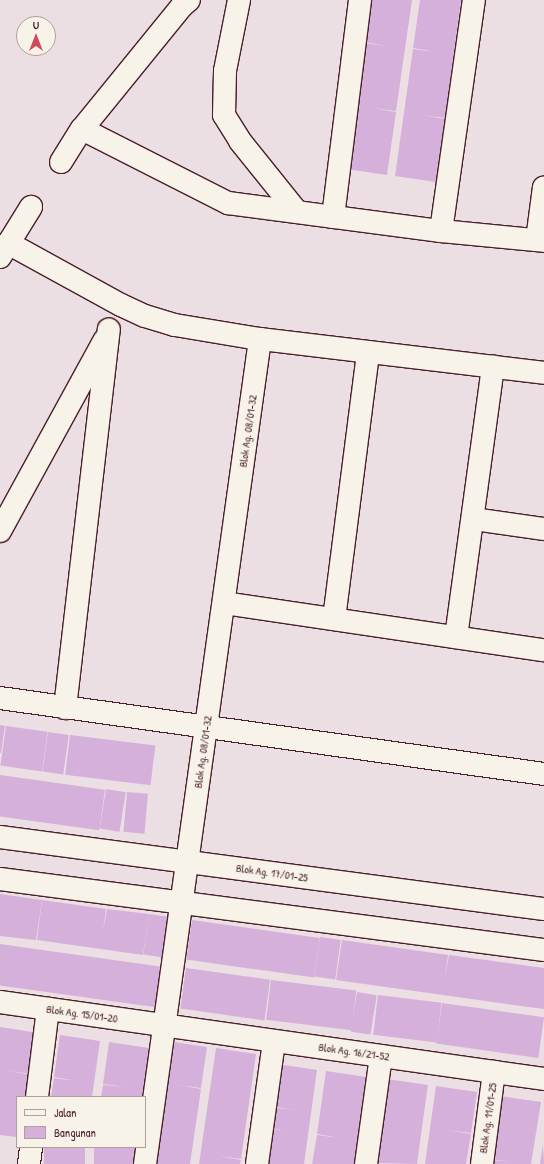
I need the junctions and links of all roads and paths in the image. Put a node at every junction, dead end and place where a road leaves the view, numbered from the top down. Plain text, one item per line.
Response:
1 (189, 0) edge
2 (239, 0) edge
3 (360, 0) edge
4 (474, 0) edge
5 (82, 128) junction
6 (61, 162) dead end
7 (544, 187) edge
8 (31, 207) dead end
9 (297, 212) junction
10 (333, 217) junction
11 (441, 231) junction
12 (540, 240) edge
13 (4, 250) edge
14 (121, 304) junction
15 (109, 330) junction
16 (260, 339) junction
17 (368, 352) junction
18 (493, 367) junction
19 (544, 373) edge
20 (473, 519) junction
21 (544, 530) edge
22 (0, 531) edge
23 (224, 603) junction
24 (334, 619) junction
25 (456, 638) junction
26 (544, 650) edge
27 (0, 698) edge
28 (65, 708) junction
29 (206, 727) junction
30 (544, 774) edge
31 (0, 837) edge
32 (188, 862) junction
33 (0, 879) edge
34 (182, 903) junction
35 (544, 909) edge
36 (544, 950) edge
37 (0, 1002) edge
38 (48, 1009) junction
39 (165, 1026) junction
40 (274, 1041) junction
41 (381, 1056) junction
42 (494, 1072) junction
43 (544, 1079) edge
44 (37, 1096) edge
45 (31, 1148) edge
46 (29, 1164) edge
47 (145, 1164) edge
48 (257, 1164) edge
49 (366, 1164) edge
50 (482, 1164) edge

1 - 5 street
2 - 9 street
3 - 10 street
4 - 11 street
5 - 6 street
5 - 9 street
7 - 12 street
8 - 13 street
9 - 10 street
10 - 11 street
11 - 12 street
13 - 14 street
14 - 15 street
14 - 16 street
15 - 22 street
15 - 28 street
16 - 17 street
16 - 23 street, Blok Ag. 08/01-32
17 - 18 street
17 - 24 street
18 - 19 street
18 - 20 street
20 - 21 street
20 - 25 street
23 - 24 street
23 - 29 street, Blok Ag. 08/01-32
24 - 25 street
25 - 26 street
27 - 28 street
28 - 29 street
29 - 30 street
29 - 32 street, Blok Ag. 08/01-32
31 - 32 street, Blok Ag. 17/01-25
32 - 34 street, Blok Ag. 08/01-32
32 - 35 street, Blok Ag. 17/01-25
33 - 34 street
34 - 36 street
34 - 39 street, Blok Ag. 08/01-32
37 - 38 street, Blok Ag. 15/01-20
38 - 39 street, Blok Ag. 15/01-20
38 - 44 street
39 - 40 street, Blok Ag. 16/21-52
39 - 47 street, Blok Ag. 08/01-32
40 - 41 street, Blok Ag. 16/21-52
40 - 48 street
41 - 42 street, Blok Ag. 16/21-52
41 - 49 street
42 - 43 street, Blok Ag. 16/21-52
42 - 50 street, Blok Ag. 11/01-25
45 - 46 street

